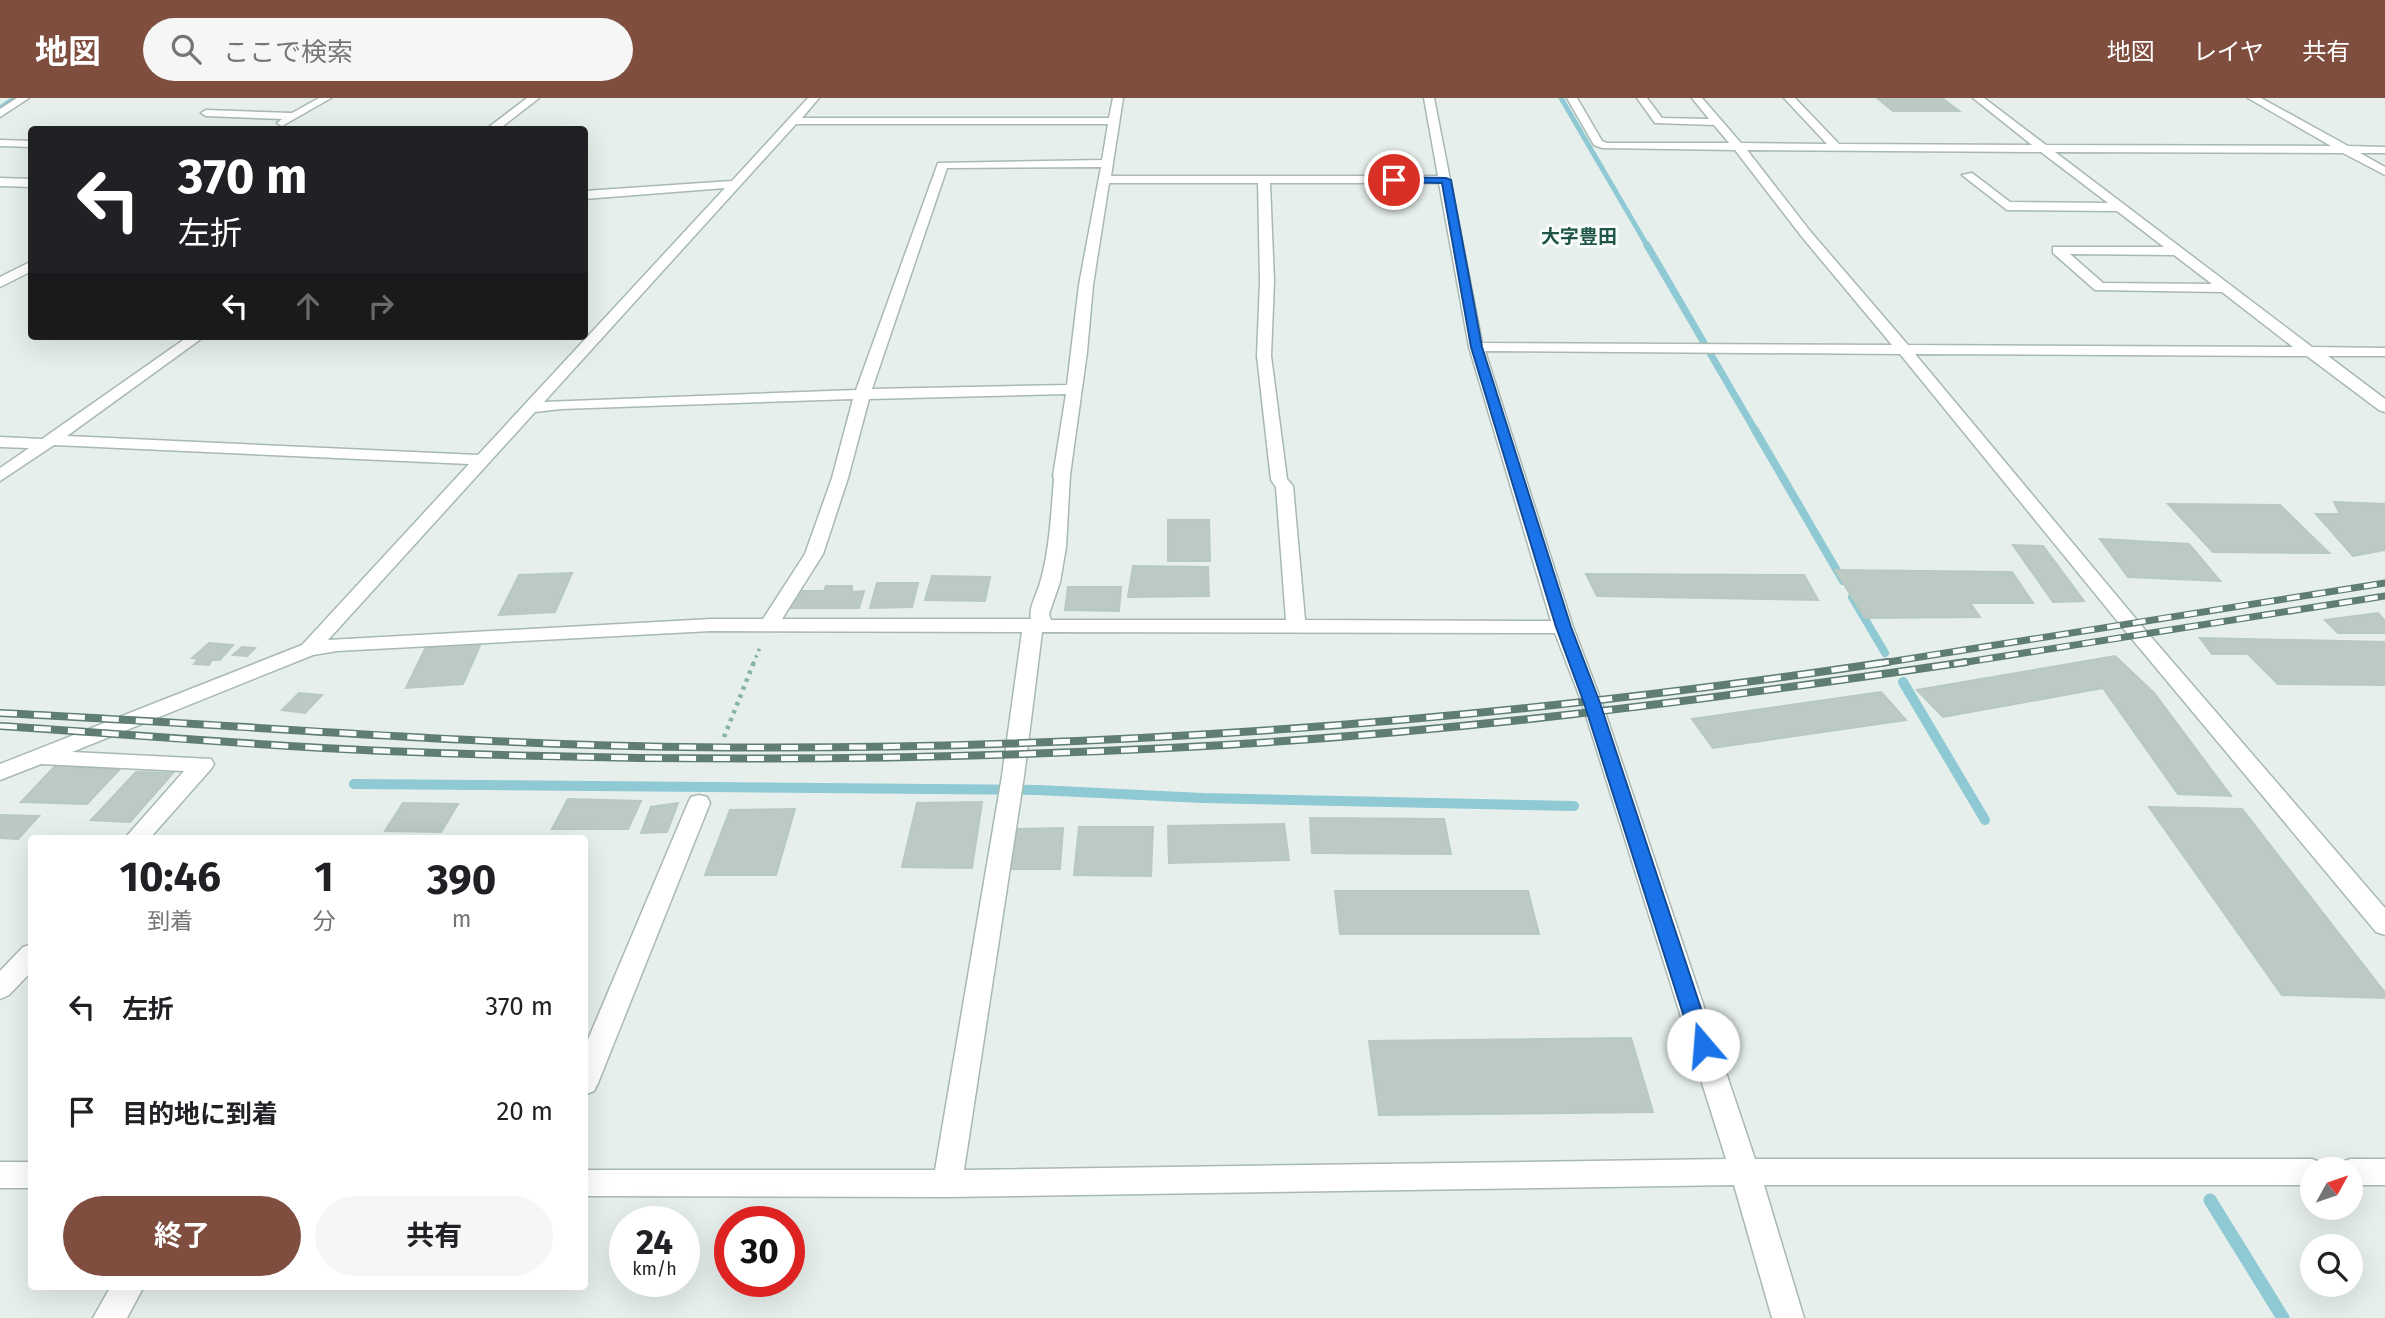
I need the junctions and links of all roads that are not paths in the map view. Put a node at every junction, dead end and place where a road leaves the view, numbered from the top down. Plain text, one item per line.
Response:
1 (24, 98) edge
2 (326, 98) edge
3 (534, 98) edge
4 (814, 98) edge
5 (1118, 98) edge
6 (1429, 98) edge
7 (1572, 98) edge
8 (1642, 98) edge
9 (1697, 98) edge
10 (1789, 98) edge
11 (1978, 98) edge
12 (2253, 98) edge
13 (206, 113) dead end
14 (0, 114) edge
15 (294, 116) junction
16 (792, 121) junction
17 (1114, 121) junction
18 (1717, 122) junction
19 (278, 126) edge
20 (496, 126) edge
21 (0, 143) edge
22 (28, 144) edge
23 (1738, 147) junction
24 (1837, 148) junction
25 (2042, 149) junction
26 (2346, 150) junction
27 (2385, 150) edge
28 (1107, 163) junction
29 (2385, 172) edge
30 (1968, 175) dead end
31 (1104, 179) junction
32 (1264, 179) junction
33 (1446, 180) junction
34 (28, 181) edge
35 (0, 182) edge
36 (736, 184) junction
37 (588, 195) edge
38 (2119, 207) junction
39 (2177, 251) junction
40 (28, 267) edge
41 (0, 283) edge
42 (2225, 288) junction
43 (192, 340) edge
44 (1476, 347) junction
45 (1905, 349) junction
46 (2311, 352) junction
47 (2385, 352) edge
48 (1075, 389) junction
49 (862, 394) junction
50 (2385, 407) edge
51 (531, 408) junction
52 (0, 442) edge
53 (47, 442) junction
54 (484, 460) junction
55 (0, 475) edge
56 (769, 625) junction
57 (1038, 625) junction
58 (1296, 626) junction
59 (1563, 627) junction
60 (309, 649) junction
61 (34, 758) junction
62 (0, 772) edge
63 (699, 803) dead end
64 (140, 835) edge
65 (2385, 925) edge
66 (28, 958) edge
67 (0, 988) edge
68 (588, 1073) edge
69 (1745, 1172) junction
70 (2300, 1172) edge
71 (2363, 1172) edge
72 (2385, 1172) edge
73 (0, 1175) edge
74 (28, 1175) edge
75 (588, 1182) edge
76 (947, 1184) junction
77 (126, 1290) edge
78 (109, 1318) edge
79 (1788, 1318) edge

1 - 14 street
2 - 15 street
3 - 20 street
4 - 16 street
5 - 17 street
6 - 33 street
7 - 23 street
8 - 18 street
9 - 18 street
10 - 24 street
11 - 25 street
12 - 26 street
13 - 15 street
15 - 19 street
16 - 17 street
16 - 36 street
17 - 28 street
18 - 23 street
21 - 22 street
23 - 24 street
23 - 45 street
24 - 25 street
25 - 26 street
25 - 38 street
26 - 27 street
26 - 29 street
28 - 31 street
28 - 49 street
30 - 38 street
31 - 32 street
31 - 48 street
32 - 33 street
32 - 58 street
33 - 44 street
34 - 35 street
36 - 37 street
36 - 51 street
38 - 39 street
39 - 42 street
39 - 42 street
40 - 41 street
42 - 46 street
43 - 53 street
44 - 45 street
44 - 59 street
45 - 46 street
45 - 65 street
46 - 47 street
46 - 50 street
48 - 49 street
48 - 57 street
49 - 51 street
49 - 56 street
51 - 54 street
52 - 53 street
53 - 54 street
53 - 55 street
54 - 60 street
56 - 57 street
56 - 60 street
57 - 58 street
57 - 76 street
58 - 59 street
59 - 69 street
60 - 61 street
61 - 62 street
61 - 64 street
63 - 68 street
66 - 67 street
69 - 70 street
69 - 76 street
69 - 79 street
71 - 72 street
73 - 74 street
75 - 76 street
77 - 78 street

